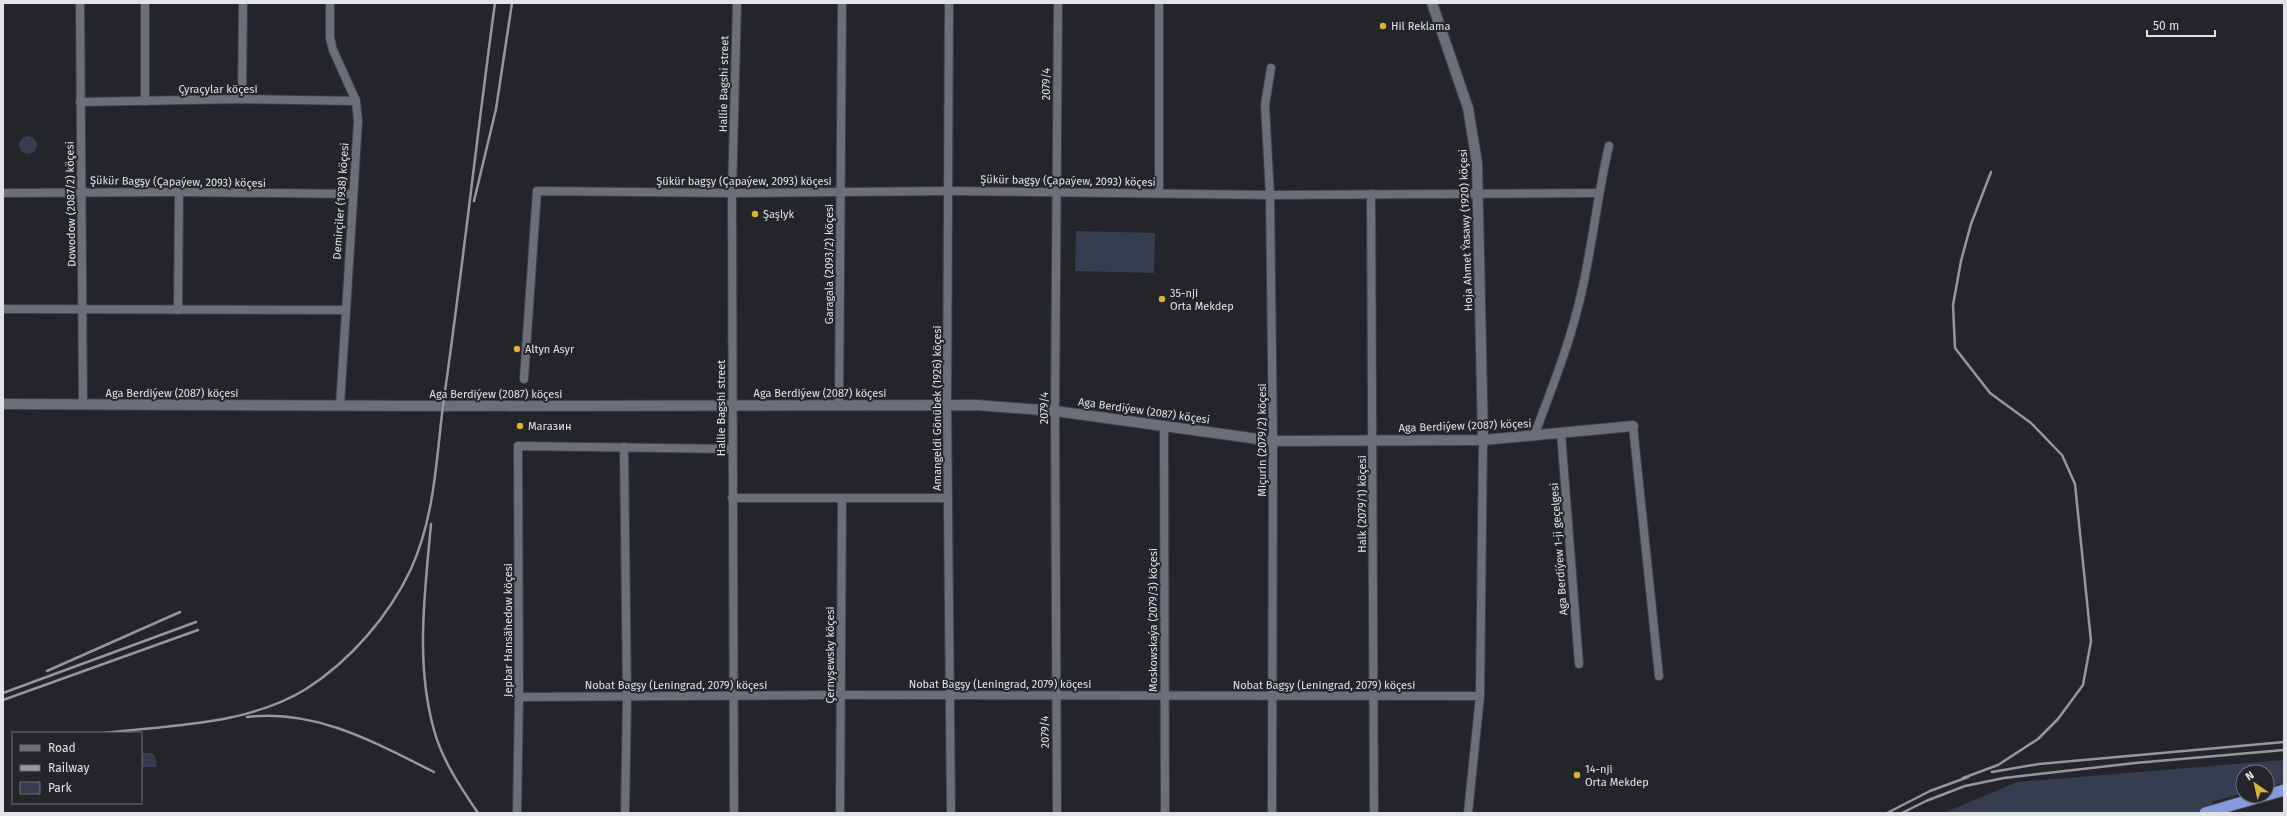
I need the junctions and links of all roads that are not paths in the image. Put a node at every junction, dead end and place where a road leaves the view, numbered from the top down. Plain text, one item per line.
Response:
1 (80, 3) edge
2 (145, 3) edge
3 (243, 3) edge
4 (330, 3) edge
5 (737, 3) edge
6 (842, 3) edge
7 (949, 3) edge
8 (1058, 3) edge
9 (1159, 3) edge
10 (1432, 3) edge
11 (1271, 68) dead end
12 (242, 99) junction
13 (145, 101) junction
14 (356, 101) junction
15 (80, 102) junction
16 (1609, 146) dead end
17 (949, 191) junction
18 (83, 192) junction
19 (179, 192) junction
20 (840, 192) junction
21 (1058, 192) junction
22 (3, 193) edge
23 (732, 193) junction
24 (1159, 193) junction
25 (1478, 193) junction
26 (1598, 193) junction
27 (353, 194) junction
28 (1372, 194) junction
29 (1270, 195) junction
30 (3, 309) edge
31 (83, 310) junction
32 (178, 310) junction
33 (345, 310) junction
34 (524, 379) dead end
35 (3, 404) edge
36 (83, 404) junction
37 (732, 405) junction
38 (839, 405) junction
39 (947, 405) junction
40 (340, 406) junction
41 (1055, 411) junction
42 (1164, 426) junction
43 (1633, 426) joint
44 (1561, 433) junction
45 (1534, 436) junction
46 (1483, 440) junction
47 (1273, 441) junction
48 (1372, 442) junction
49 (624, 447) junction
50 (732, 449) junction
51 (732, 498) junction
52 (842, 498) junction
53 (948, 498) junction
54 (1579, 664) dead end
55 (1659, 676) dead end
56 (840, 695) junction
57 (951, 695) junction
58 (1164, 695) junction
59 (732, 696) junction
60 (1056, 696) junction
61 (1274, 696) junction
62 (1373, 696) junction
63 (1480, 696) junction
64 (627, 697) junction
65 (519, 698) junction
66 (2235, 803) edge
67 (517, 813) edge
68 (625, 813) edge
69 (734, 813) edge
70 (840, 813) edge
71 (951, 813) edge
72 (1057, 813) edge
73 (1165, 813) edge
74 (1272, 813) edge
75 (1374, 813) edge
76 (1468, 813) edge
77 (2205, 813) edge

1 - 15 street, Dowodow (2087/2) köçesi
2 - 13 street
3 - 12 street
4 - 14 street, Demirçiler (1938) köçesi
5 - 23 street, Hallie Bagshi street
6 - 20 street, Garagala (2093/2) köçesi
7 - 17 street, Amangeldi Gönübek (1926) köçesi
8 - 21 street, 2079/4 / 2079/4
9 - 24 street
10 - 25 street, Hoja Ahmet Ýasawy (1920) köçesi
11 - 29 street, Miçurin (2079/2) köçesi
12 - 13 street, Çyraçylar köçesi
12 - 14 street, Çyraçylar köçesi
13 - 15 street, Çyraçylar köçesi
14 - 27 street, Demirçiler (1938) köçesi
15 - 18 street, Dowodow (2087/2) köçesi
16 - 26 street
17 - 20 street, Şükür bagşy (Çapaýew, 2093) köçesi
17 - 21 street, Şükür bagşy (Çapaýew, 2093) köçesi
17 - 39 street, Amangeldi Gönübek (1926) köçesi
18 - 19 street, Şükür Bagşy (Çapaýew, 2093) köçesi
18 - 22 street, Şükür Bagşy (Çapaýew, 2093) köçesi
18 - 31 street, Dowodow (2087/2) köçesi
19 - 27 street, Şükür Bagşy (Çapaýew, 2093) köçesi
19 - 32 street
20 - 23 street, Şükür bagşy (Çapaýew, 2093) köçesi
20 - 38 street, Garagala (2093/2) köçesi
21 - 24 street, Şükür bagşy (Çapaýew, 2093) köçesi
21 - 41 street, 2079/4 / 2079/4
23 - 34 street, Şükür bagşy (Çapaýew, 2093) köçesi
23 - 37 street, Hallie Bagshi street
24 - 29 street, Şükür bagşy (Çapaýew, 2093) köçesi
25 - 26 street, Şükür bagşy (Çapaýew, 2093) köçesi
25 - 28 street, Şükür bagşy (Çapaýew, 2093) köçesi
25 - 46 street, Hoja Ahmet Ýasawy (1920) köçesi
26 - 45 street
27 - 33 street, Demirçiler (1938) köçesi
28 - 29 street, Şükür bagşy (Çapaýew, 2093) köçesi
28 - 48 street, Halk (2079/1) köçesi
29 - 47 street, Miçurin (2079/2) köçesi
30 - 31 street
31 - 32 street
31 - 36 street, Dowodow (2087/2) köçesi
32 - 33 street
33 - 40 street, Demirçiler (1938) köçesi
35 - 36 street, Aga Berdiýew (2087) köçesi
36 - 40 street, Aga Berdiýew (2087) köçesi
37 - 38 street, Aga Berdiýew (2087) köçesi
37 - 40 street, Aga Berdiýew (2087) köçesi
37 - 50 street, Hallie Bagshi street
38 - 39 street, Aga Berdiýew (2087) köçesi
39 - 41 street, Aga Berdiýew (2087) köçesi
39 - 53 street, Amangeldi Gönübek (1926) köçesi
41 - 42 street, Aga Berdiýew (2087) köçesi
41 - 60 street, 2079/4 / 2079/4
42 - 47 street, Aga Berdiýew (2087) köçesi
42 - 58 street, Moskowskaýa (2079/3) köçesi
43 - 44 street, Aga Berdiýew (2087) köçesi
43 - 55 street
44 - 45 street, Aga Berdiýew (2087) köçesi
44 - 54 street, Aga Berdiýew 1-ji geçelgesi
45 - 46 street, Aga Berdiýew (2087) köçesi
46 - 48 street, Aga Berdiýew (2087) köçesi
46 - 63 street
47 - 48 street, Aga Berdiýew (2087) köçesi
47 - 61 street, Miçurin (2079/2) köçesi
48 - 62 street, Halk (2079/1) köçesi
49 - 50 street
49 - 64 street
49 - 65 street, Jepbar Hansähedow köçesi
50 - 51 street, Hallie Bagshi street
51 - 52 street
51 - 59 street, Hallie Bagshi street
52 - 53 street
52 - 56 street, Çernyşewsky köçesi
53 - 57 street, Amangeldi Gönübek (1926) köçesi
56 - 57 street, Nobat Bagşy (Leningrad, 2079) köçesi
56 - 59 street, Nobat Bagşy (Leningrad, 2079) köçesi
56 - 70 street, Çernyşewsky köçesi
57 - 60 street, Nobat Bagşy (Leningrad, 2079) köçesi
57 - 71 street, Amangeldi Gönübek (1926) köçesi
58 - 60 street, Nobat Bagşy (Leningrad, 2079) köçesi
58 - 61 street, Nobat Bagşy (Leningrad, 2079) köçesi
58 - 73 street, Moskowskaýa (2079/3) köçesi
59 - 64 street, Nobat Bagşy (Leningrad, 2079) köçesi
59 - 69 street, Hallie Bagshi street
60 - 72 street, 2079/4 / 2079/4
61 - 62 street, Nobat Bagşy (Leningrad, 2079) köçesi
61 - 74 street, Miçurin (2079/2) köçesi
62 - 63 street, Nobat Bagşy (Leningrad, 2079) köçesi
62 - 75 street, Halk (2079/1) köçesi
63 - 76 street
64 - 65 street, Nobat Bagşy (Leningrad, 2079) köçesi
64 - 68 street
65 - 67 street, Jepbar Hansähedow köçesi
66 - 77 highway

